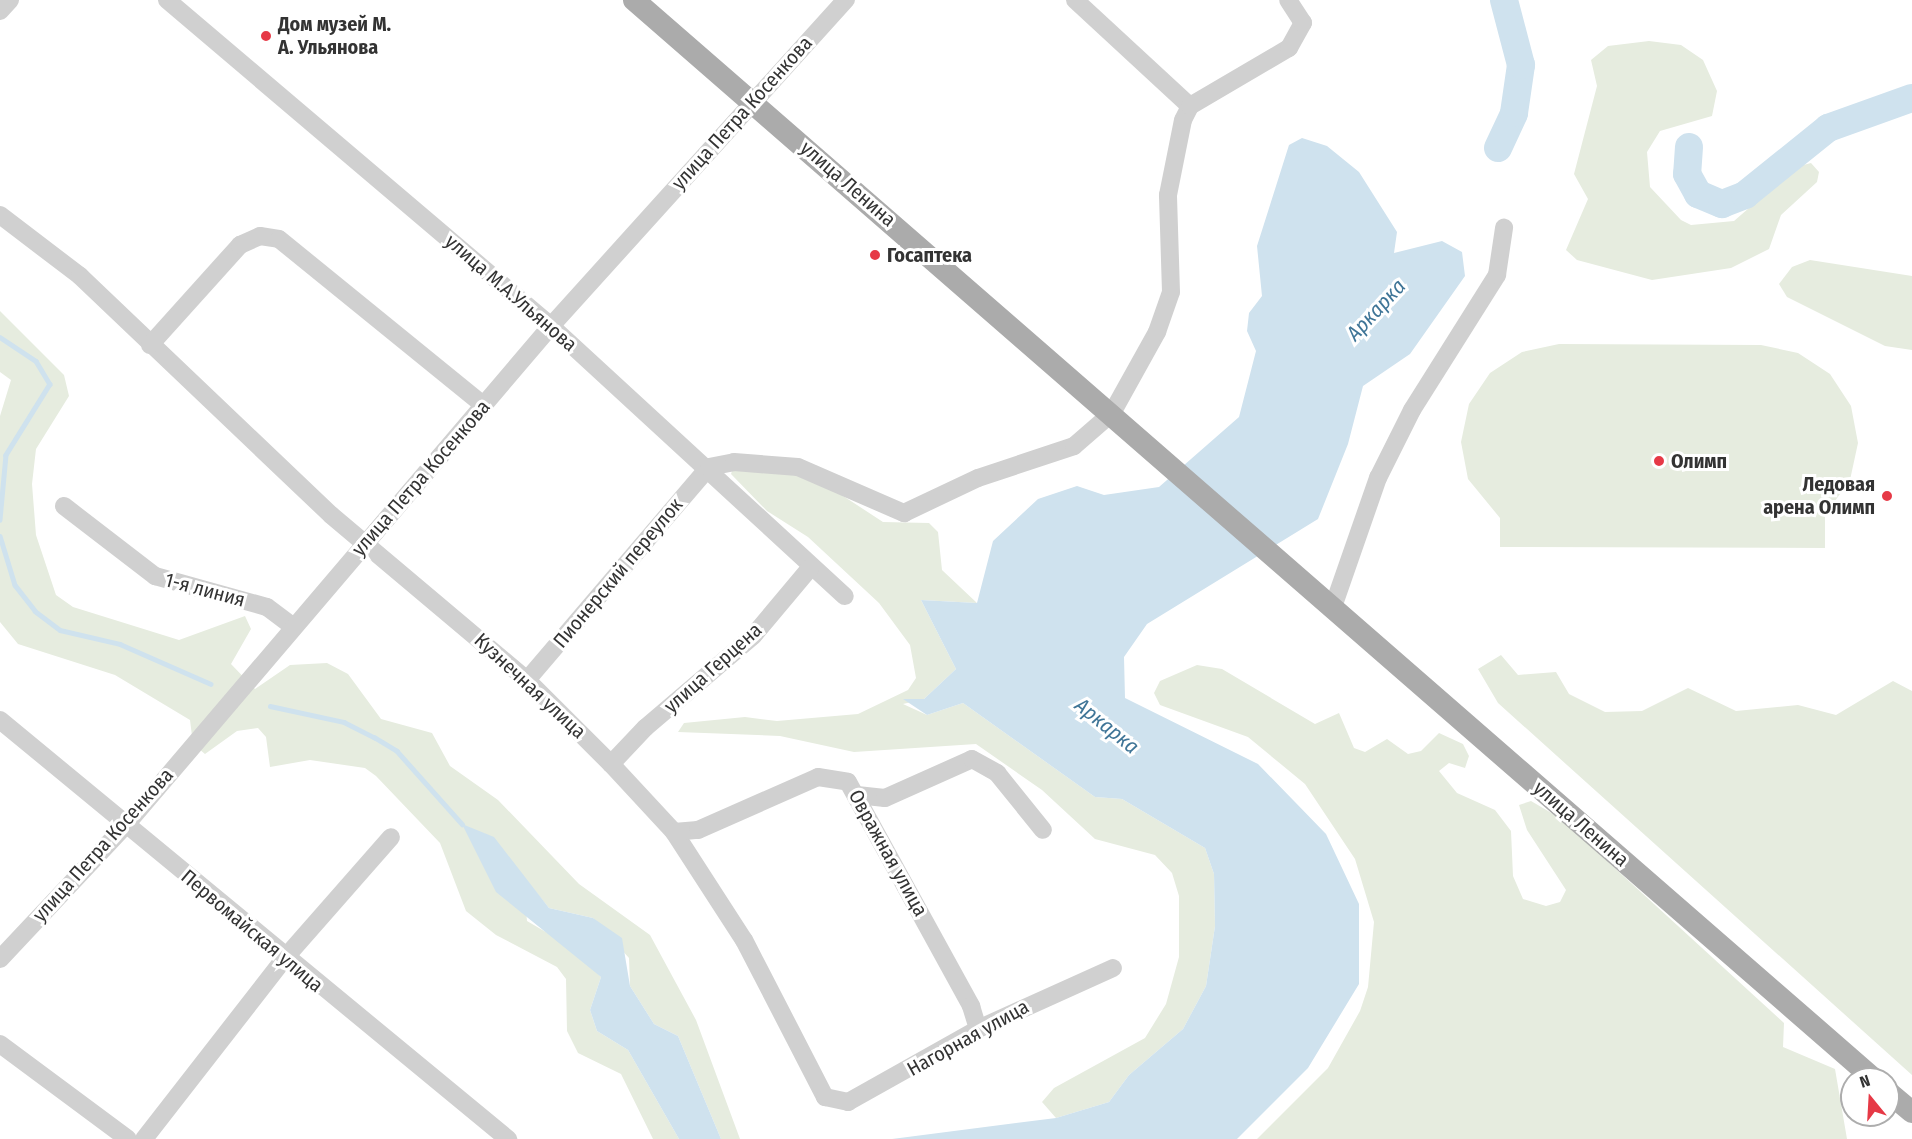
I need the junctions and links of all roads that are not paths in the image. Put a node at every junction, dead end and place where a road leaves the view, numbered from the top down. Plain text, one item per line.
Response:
1 (10, 0) edge
2 (167, 0) edge
3 (634, 0) edge
4 (846, 0) edge
5 (1075, 0) edge
6 (1288, 0) edge
7 (0, 11) edge
8 (752, 100) junction
9 (1190, 106) junction
10 (0, 215) edge
11 (1504, 228) dead end
12 (551, 326) junction
13 (150, 345) junction
14 (483, 405) junction
15 (1112, 413) junction
16 (709, 467) junction
17 (64, 506) dead end
18 (366, 542) junction
19 (811, 567) junction
20 (845, 596) dead end
21 (1333, 606) junction
22 (291, 625) junction
23 (527, 680) junction
24 (0, 720) edge
25 (611, 764) junction
26 (856, 795) junction
27 (124, 825) junction
28 (1043, 830) dead end
29 (674, 832) junction
30 (391, 837) dead end
31 (0, 959) edge
32 (284, 959) junction
33 (1113, 968) dead end
34 (978, 1029) junction
35 (0, 1044) edge
36 (1860, 1067) edge
37 (825, 1097) joint
38 (1900, 1102) edge
39 (1912, 1113) edge
40 (128, 1139) edge
41 (144, 1139) edge
42 (507, 1139) edge

1 - 7 street
2 - 12 street, улица М.А.Ульянова
3 - 8 main road, улица Ленина
4 - 8 street, улица Петра Косенкова
5 - 9 street
6 - 9 street
8 - 12 street, улица Петра Косенкова
8 - 15 main road, улица Ленина
9 - 15 street
10 - 13 street, Кузнечная улица
11 - 21 street
12 - 14 street, улица Петра Косенкова
12 - 16 street, улица М.А.Ульянова
13 - 14 street
13 - 18 street, Кузнечная улица
14 - 18 street, улица Петра Косенкова
15 - 16 street
15 - 21 main road, улица Ленина
16 - 19 street, улица М.А.Ульянова
16 - 23 street, Пионерский переулок
17 - 22 street, 1-я линия
18 - 22 street, улица Петра Косенкова
18 - 23 street, Кузнечная улица
19 - 20 street, улица М.А.Ульянова
19 - 25 street, улица Герцена
21 - 36 main road, улица Ленина
22 - 27 street, улица Петра Косенкова
23 - 25 street, Кузнечная улица
24 - 27 street, Первомайская улица
25 - 29 street, Кузнечная улица
26 - 28 street
26 - 29 street, Овражная улица
26 - 34 street, Овражная улица
27 - 31 street, улица Петра Косенкова
27 - 32 street, Первомайская улица
29 - 37 street, Кузнечная улица
30 - 32 street
32 - 41 street
32 - 42 street, Первомайская улица
33 - 34 street, Нагорная улица
34 - 37 street, Нагорная улица
35 - 40 street
38 - 39 main road

